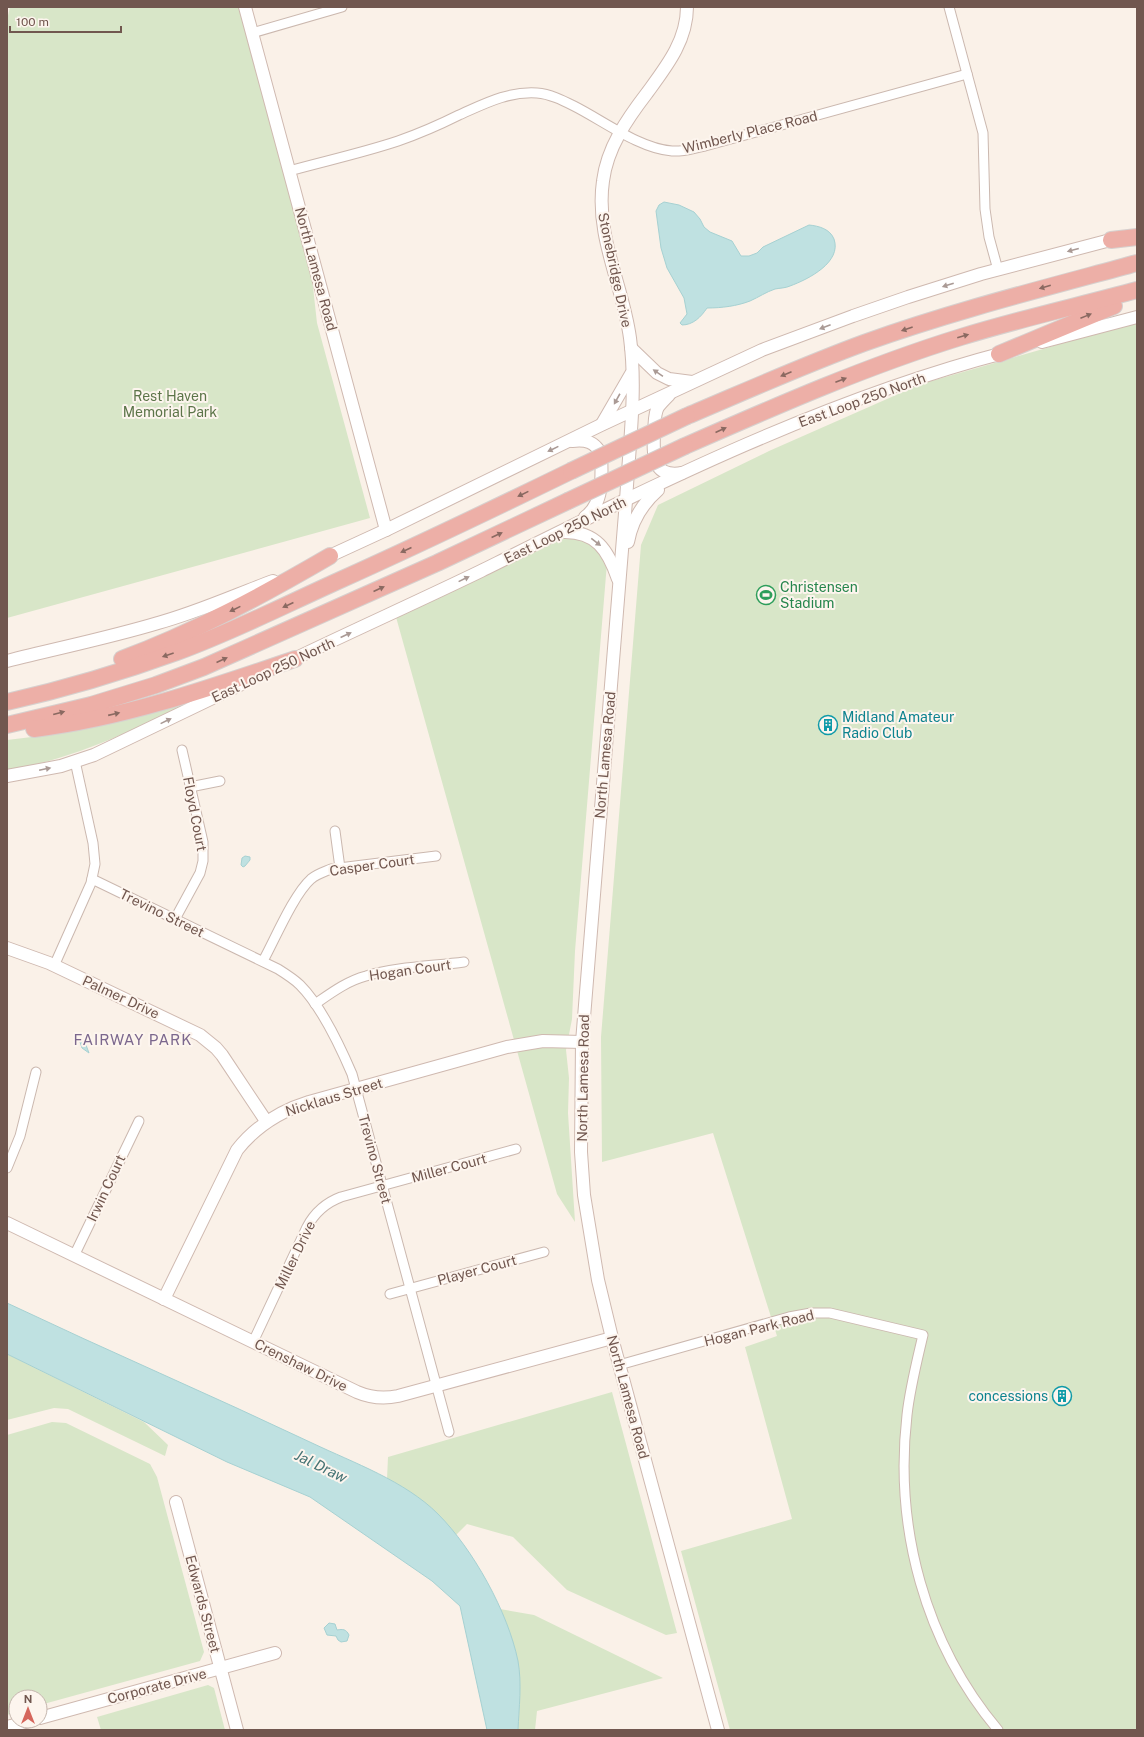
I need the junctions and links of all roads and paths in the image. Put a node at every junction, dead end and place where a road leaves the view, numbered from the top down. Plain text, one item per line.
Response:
1 (245, 7) edge
2 (342, 7) edge
3 (687, 7) edge
4 (949, 7) edge
5 (252, 32) junction
6 (967, 74) junction
7 (621, 132) junction
8 (289, 171) junction
9 (1137, 233) edge
10 (1137, 237) edge
11 (1111, 240) junction
12 (1137, 263) edge
13 (998, 270) junction
14 (1137, 290) edge
15 (1137, 300) edge
16 (1137, 317) edge
17 (631, 348) junction
18 (999, 354) junction
19 (631, 373) junction
20 (694, 382) junction
21 (680, 388) junction
22 (632, 411) junction
23 (601, 425) junction
24 (569, 441) junction
25 (700, 466) junction
26 (675, 478) junction
27 (626, 501) junction
28 (386, 530) junction
29 (560, 532) junction
30 (330, 556) junction
31 (619, 582) junction
32 (295, 659) junction
33 (7, 661) edge
34 (7, 696) edge
35 (7, 702) edge
36 (7, 725) edge
37 (7, 732) edge
38 (182, 750) dead end
39 (75, 761) junction
40 (7, 776) edge
41 (220, 781) dead end
42 (190, 787) junction
43 (335, 831) dead end
44 (436, 856) dead end
45 (340, 868) junction
46 (92, 879) junction
47 (175, 919) junction
48 (7, 948) edge
49 (263, 961) junction
50 (464, 962) dead end
51 (54, 966) junction
52 (315, 1004) junction
53 (582, 1042) junction
54 (36, 1072) dead end
55 (356, 1089) junction
56 (139, 1121) dead end
57 (266, 1121) junction
58 (516, 1149) dead end
59 (7, 1168) edge
60 (382, 1186) junction
61 (7, 1223) edge
62 (544, 1252) dead end
63 (74, 1256) junction
64 (410, 1288) junction
65 (390, 1294) dead end
66 (164, 1299) junction
67 (612, 1338) junction
68 (253, 1342) junction
69 (619, 1365) junction
70 (436, 1385) junction
71 (449, 1432) dead end
72 (176, 1502) dead end
73 (275, 1653) dead end
74 (221, 1669) junction
75 (48, 1716) edge
76 (237, 1730) edge
77 (718, 1730) edge
78 (998, 1730) edge

1 - 5 main road, North Lamesa Road
2 - 5 street
3 - 7 main road, Stonebridge Drive
4 - 6 street
5 - 8 main road, North Lamesa Road
6 - 7 street, Wimberly Place Road
6 - 13 street
7 - 8 street, Wimberly Place Road
7 - 17 main road, Stonebridge Drive
8 - 28 main road, North Lamesa Road
9 - 11 main road
10 - 11 highway
11 -> 13 main road
12 -> 35 highway, bridge
13 -> 20 main road
36 -> 14 highway, bridge
18 -> 15 highway
16 - 18 main road, East Loop 250 North
17 - 19 main road, Stonebridge Drive
20 -> 17 main road
18 - 25 main road, East Loop 250 North
19 - 22 main road, Stonebridge Drive
19 -> 23 main road
20 - 21 main road
21 - 22 main road
21 - 25 main road
22 - 23 main road
22 - 27 main road, North Lamesa Road
23 - 24 main road
24 -> 28 main road
24 - 29 main road
25 - 26 main road, East Loop 250 North
26 - 27 main road, East Loop 250 North
26 - 31 main road
27 - 29 main road, East Loop 250 North
27 - 31 main road, North Lamesa Road
28 - 30 main road
29 -> 31 main road
32 -> 29 main road, East Loop 250 North
30 - 33 main road
30 -> 34 highway
31 - 53 main road, North Lamesa Road
37 -> 32 highway
39 -> 32 main road, East Loop 250 North
38 - 42 street, Floyd Court
40 -> 39 main road, East Loop 250 North
39 - 46 street
41 - 42 street
42 - 47 street, Floyd Court
43 - 45 street
44 - 45 street, Casper Court
45 - 49 street, Casper Court
46 - 47 street, Trevino Street
46 - 51 street
47 - 49 street, Trevino Street
48 - 51 main road, Palmer Drive
49 - 52 street, Trevino Street
50 - 52 street, Hogan Court
51 - 57 main road, Palmer Drive
52 - 55 street, Trevino Street
53 - 55 main road, Nicklaus Street
53 - 67 main road, North Lamesa Road
54 - 59 street
55 - 57 main road, Nicklaus Street
55 - 60 street, Trevino Street
56 - 63 street, Irwin Court
57 - 66 main road, Nicklaus Street
58 - 60 street, Miller Court
60 - 64 street, Trevino Street
60 - 68 street, Miller Drive
61 - 63 main road, Crenshaw Drive
62 - 64 street, Player Court
63 - 66 main road, Crenshaw Drive
64 - 65 street, Player Court
64 - 70 street, Trevino Street
66 - 68 main road, Crenshaw Drive
67 - 69 main road, North Lamesa Road
67 - 70 main road, Crenshaw Drive
68 - 70 main road, Crenshaw Drive
69 - 77 main road, North Lamesa Road
69 - 78 street, Hogan Park Road
70 - 71 street, Trevino Street
72 - 74 main road, Edwards Street
73 - 74 main road, Corporate Drive
74 - 75 main road, Corporate Drive
74 - 76 main road, Edwards Street

